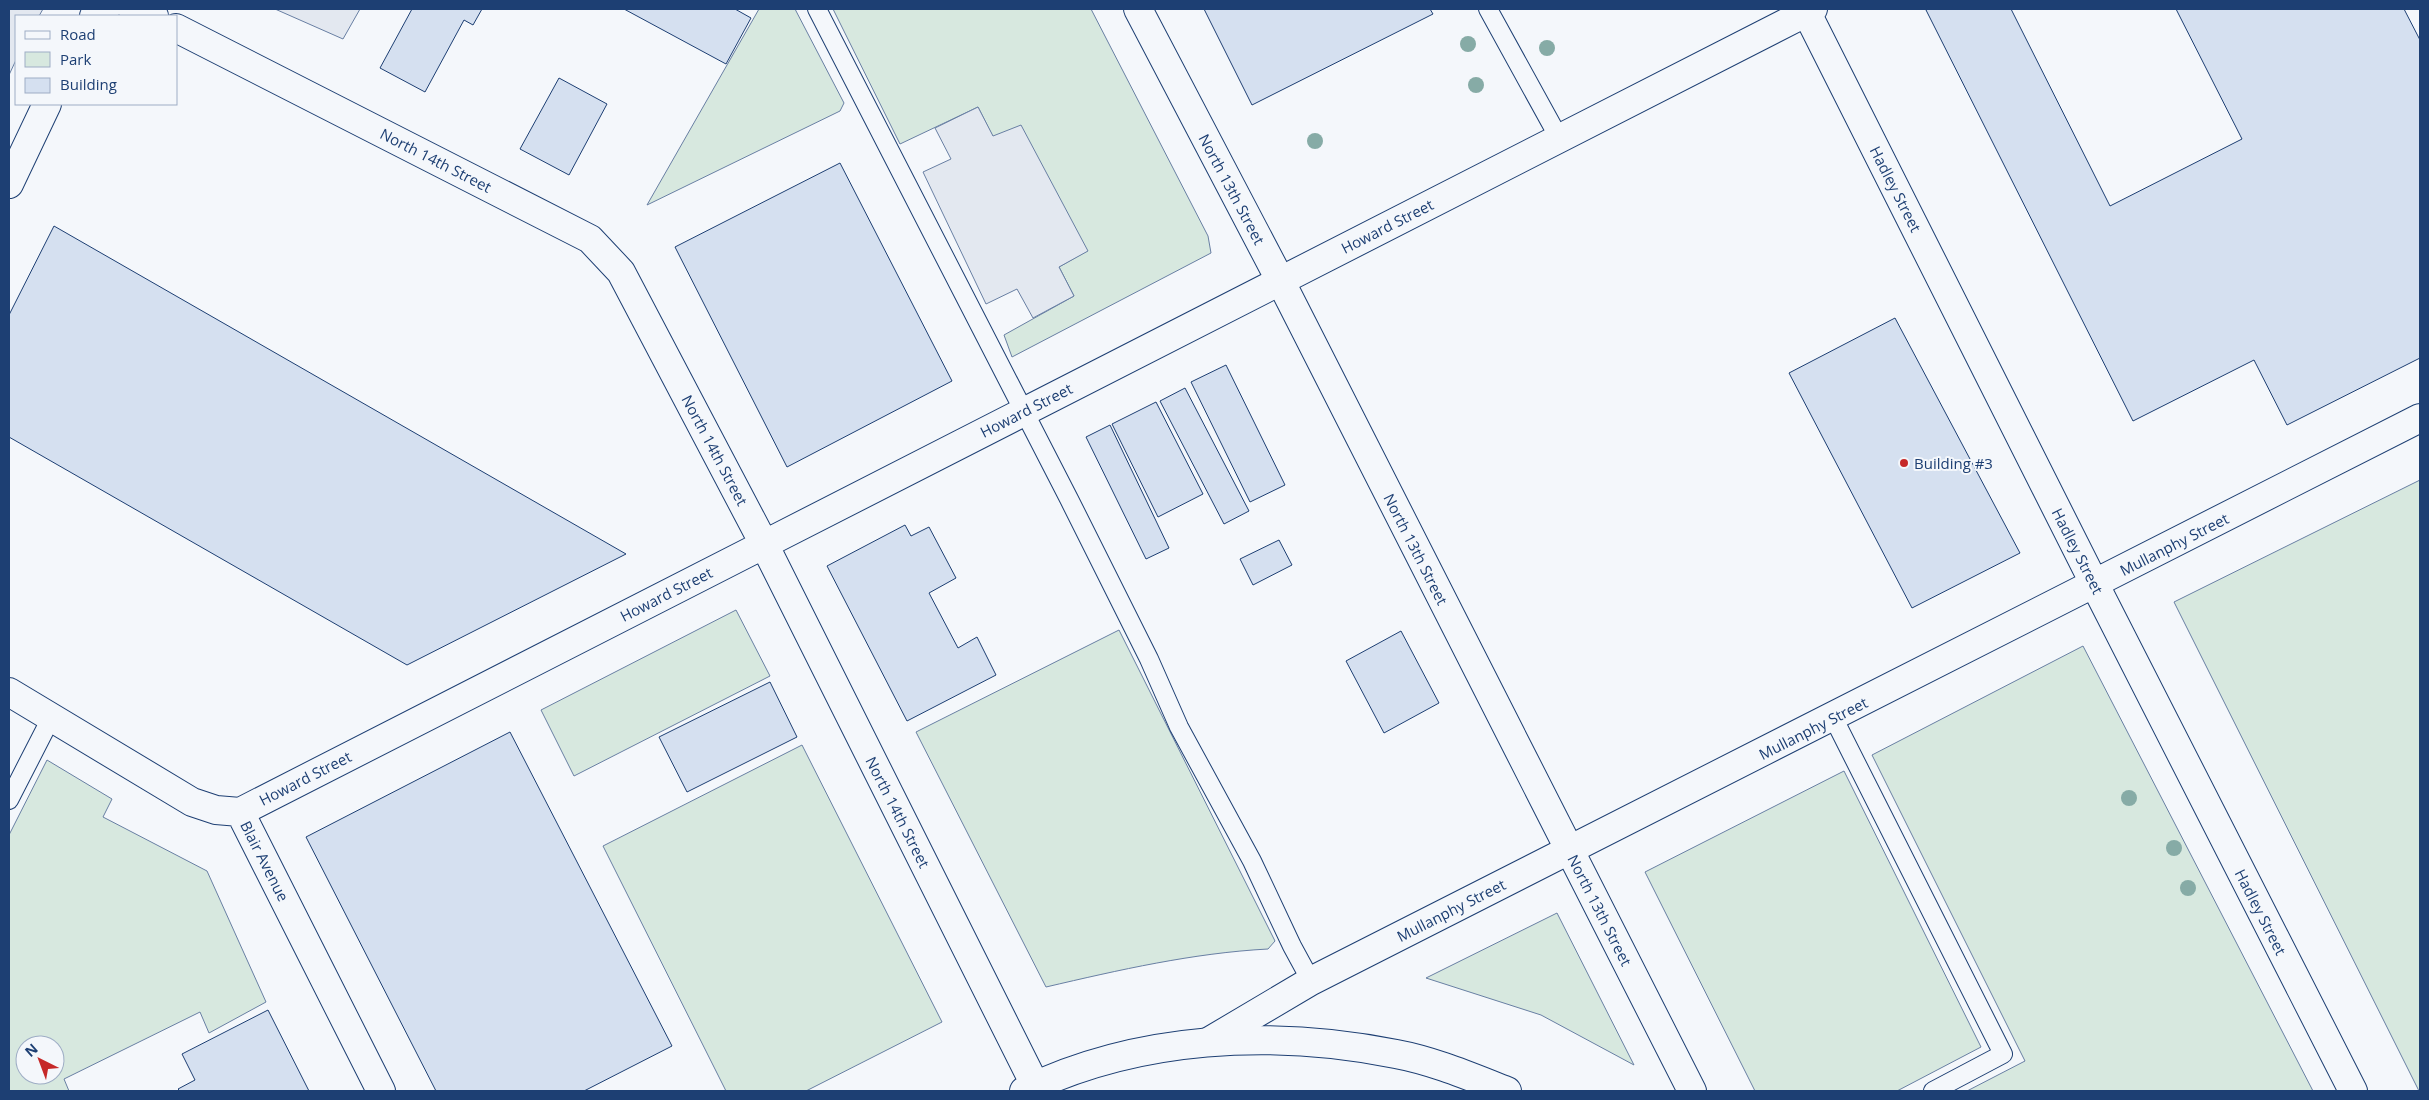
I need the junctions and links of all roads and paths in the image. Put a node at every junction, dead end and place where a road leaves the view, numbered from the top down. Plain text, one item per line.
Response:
1 (132, 9) edge
2 (817, 9) edge
3 (1138, 9) edge
4 (1488, 9) edge
5 (1808, 10) edge
6 (151, 15) edge
7 (178, 29) edge
8 (47, 105) edge
9 (1559, 138) junction
10 (9, 184) edge
11 (1280, 280) junction
12 (1024, 412) junction
13 (2420, 418) edge
14 (764, 544) junction
15 (2094, 585) junction
16 (9, 692) edge
17 (51, 718) junction
18 (1833, 718) junction
19 (9, 800) edge
20 (240, 812) junction
21 (1570, 850) junction
22 (1311, 981) junction
23 (1208, 1042) junction
24 (1032, 1089) edge
25 (381, 1091) edge
26 (1507, 1091) edge
27 (1692, 1091) edge
28 (1933, 1091) edge
29 (2353, 1091) edge

1 - 6 street
2 - 12 lane
3 - 11 street, North 13th Street
4 - 9 lane
5 - 9 street, Howard Street
5 - 15 street, Hadley Street
7 - 14 street, North 14th Street
8 - 10 street
9 - 11 street, Howard Street
11 - 12 street, Howard Street
11 - 21 street, North 13th Street
12 - 14 street, Howard Street
12 - 22 lane
13 - 15 street, Mullanphy Street
14 - 20 street, Howard Street
14 - 24 street, North 14th Street
15 - 18 street, Mullanphy Street
15 - 29 street, Hadley Street
16 - 17 street, Blair Avenue
17 - 19 lane
17 - 20 street, Blair Avenue
18 - 21 street, Mullanphy Street
18 - 28 lane
20 - 25 street, Blair Avenue
21 - 22 street, Mullanphy Street
21 - 27 street, North 13th Street
22 - 23 street, Mullanphy Street
23 - 24 street
23 - 26 street

